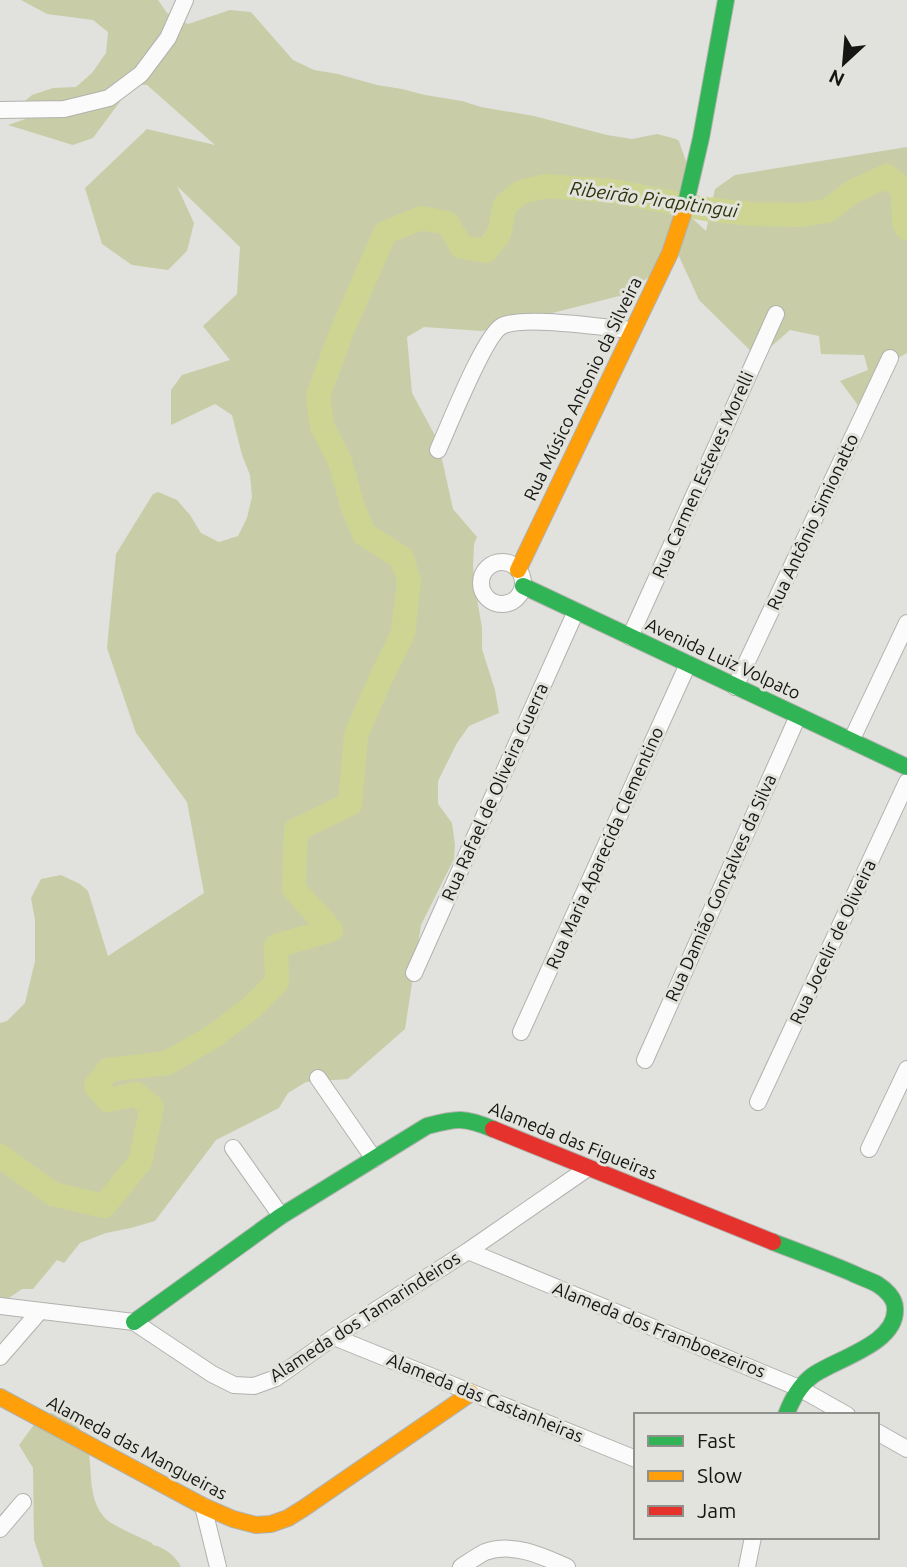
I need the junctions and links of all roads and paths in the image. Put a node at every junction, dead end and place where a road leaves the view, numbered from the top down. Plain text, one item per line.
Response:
1 (185, 0) edge
2 (726, 0) edge
3 (0, 110) edge
4 (776, 314) dead end
5 (632, 330) junction
6 (890, 358) dead end
7 (438, 450) dead end
8 (518, 569) junction
9 (523, 586) junction
10 (576, 611) junction
11 (907, 623) edge
12 (630, 636) junction
13 (688, 664) junction
14 (735, 687) junction
15 (797, 716) junction
16 (851, 741) junction
17 (907, 767) edge
18 (907, 782) edge
19 (414, 973) dead end
20 (521, 1032) dead end
21 (645, 1060) dead end
22 (907, 1069) edge
23 (318, 1078) dead end
24 (758, 1102) dead end
25 (233, 1148) dead end
26 (869, 1149) dead end
27 (374, 1159) junction
28 (588, 1168) junction
29 (281, 1216) junction
30 (468, 1251) junction
31 (0, 1306) edge
32 (39, 1312) junction
33 (134, 1322) junction
34 (334, 1337) junction
35 (0, 1357) edge
36 (799, 1388) junction
37 (471, 1393) junction
38 (0, 1396) edge
39 (787, 1413) edge
40 (843, 1413) edge
41 (879, 1433) edge
42 (907, 1449) edge
43 (634, 1458) edge
44 (23, 1502) dead end
45 (203, 1506) junction
46 (0, 1529) edge
47 (753, 1539) edge
48 (218, 1567) edge
49 (461, 1567) edge
50 (567, 1567) edge
51 (747, 1567) edge

1 - 3 street
2 - 5 street, Rua Músico Antonio da Silveira
4 - 12 street, Rua Carmen Esteves Morelli
5 - 7 street
5 - 8 street, Rua Músico Antonio da Silveira
6 - 14 street, Rua Antônio Simionatto
8 - 9 street
8 - 9 street
9 - 10 street, Avenida Luiz Volpato
10 - 12 street, Avenida Luiz Volpato
10 - 19 street, Rua Rafael de Oliveira Guerra
11 - 16 street
12 - 13 street, Avenida Luiz Volpato
13 - 14 street, Avenida Luiz Volpato
13 - 20 street, Rua Maria Aparecida Clementino
14 - 15 street, Avenida Luiz Volpato
15 - 16 street, Avenida Luiz Volpato
15 - 21 street, Rua Damião Gonçalves da Silva
16 - 17 street, Avenida Luiz Volpato
18 - 24 street, Rua Jocelir de Oliveira
22 - 26 street
23 - 27 street
25 - 29 street
27 - 28 street, Alameda das Figueiras
27 - 29 street, Alameda das Figueiras
28 - 30 street, Alameda dos Tamarindeiros
28 - 36 street, Alameda das Figueiras
29 - 33 street, Alameda das Figueiras
30 - 34 street, Alameda dos Tamarindeiros
30 - 36 street, Alameda dos Framboezeiros
31 - 32 street
32 - 33 street
32 - 35 street
33 - 34 street, Alameda dos Tamarindeiros
34 - 37 street, Alameda das Castanheiras
36 - 39 street
36 - 40 street, Alameda dos Framboezeiros
37 - 43 street, Alameda das Castanheiras
37 - 45 street, Alameda das Mangueiras
38 - 45 street, Alameda das Mangueiras
41 - 42 street
44 - 46 street
45 - 48 street
47 - 51 street
49 - 50 street

